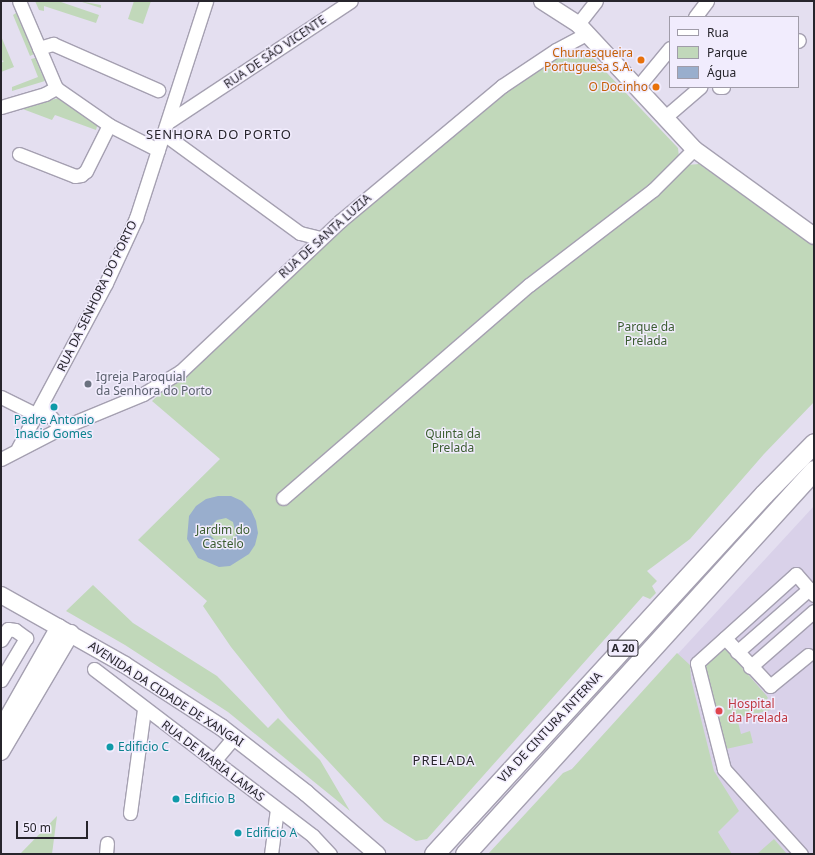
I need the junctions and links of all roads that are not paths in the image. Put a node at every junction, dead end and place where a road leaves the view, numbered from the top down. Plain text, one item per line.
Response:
1 (19, 1) edge
2 (206, 1) edge
3 (351, 1) edge
4 (542, 1) edge
5 (596, 1) edge
6 (707, 1) edge
7 (696, 16) edge
8 (582, 29) junction
9 (39, 48) junction
10 (669, 49) edge
11 (56, 88) junction
12 (637, 88) junction
13 (699, 88) edge
14 (158, 90) dead end
15 (176, 96) junction
16 (200, 102) junction
17 (1, 107) edge
18 (664, 118) junction
19 (109, 125) junction
20 (166, 128) junction
21 (694, 149) junction
22 (158, 150) junction
23 (19, 154) dead end
24 (814, 236) edge
25 (320, 238) junction
26 (1, 397) edge
27 (39, 411) junction
28 (61, 428) junction
29 (814, 443) edge
30 (18, 448) junction
31 (1, 459) edge
32 (814, 470) edge
33 (814, 486) edge
34 (283, 498) dead end
35 (777, 509) junction
36 (811, 592) edge
37 (1, 595) edge
38 (814, 611) edge
39 (65, 630) junction
40 (725, 638) junction
41 (1, 640) edge
42 (737, 652) junction
43 (808, 656) dead end
44 (750, 667) junction
45 (94, 669) dead end
46 (1, 680) edge
47 (144, 710) junction
48 (3, 721) edge
49 (234, 737) junction
50 (1, 752) edge
51 (214, 761) junction
52 (277, 809) junction
53 (130, 813) dead end
54 (271, 854) edge
55 (330, 854) edge
56 (376, 854) edge
57 (434, 854) edge
58 (465, 854) edge
59 (801, 854) edge

1 - 9 street
2 - 15 street, RUA DA SENHORA DO PORTO
3 - 16 street, RUA DE SÃO VICENTE
4 - 8 main road
5 - 8 street, RUA DE SANTA LUZIA
6 - 7 street
8 - 12 main road
8 - 25 street, RUA DE SANTA LUZIA
9 - 11 street
9 - 14 street
10 - 12 street
11 - 17 street
11 - 19 street
12 - 18 main road
13 - 18 street
15 - 16 street
15 - 20 street, RUA DA SENHORA DO PORTO
16 - 20 street, RUA DE SÃO VICENTE
18 - 21 main road
19 - 22 street
19 - 23 street
20 - 22 street, RUA DA SENHORA DO PORTO
20 - 25 street
21 - 24 main road
21 - 34 street
22 - 27 street, RUA DA SENHORA DO PORTO
25 - 28 street, RUA DE SANTA LUZIA
26 - 27 street
27 - 28 street
27 - 30 street, RUA DA SENHORA DO PORTO
28 - 30 street, RUA DE SANTA LUZIA
29 - 57 highway, VIA DE CINTURA INTERNA / A 20
30 - 31 street, RUA DE SANTA LUZIA
32 - 35 highway, VIA DE CINTURA INTERNA / A 20
33 - 35 highway
35 - 58 highway, VIA DE CINTURA INTERNA / A 20
36 - 40 street
36 - 42 street
37 - 39 main road, AVENIDA DA CIDADE DE XANGAI
38 - 44 street
39 - 48 main road
39 - 49 main road, AVENIDA DA CIDADE DE XANGAI
39 - 50 main road
40 - 42 street
40 - 59 street
41 - 46 street
42 - 44 street
43 - 44 street
45 - 47 street, RUA DE MARIA LAMAS
47 - 51 street, RUA DE MARIA LAMAS
47 - 53 street
49 - 51 street
49 - 56 main road, AVENIDA DA CIDADE DE XANGAI
51 - 52 street, RUA DE MARIA LAMAS
52 - 54 street
52 - 55 street, RUA DE MARIA LAMAS

